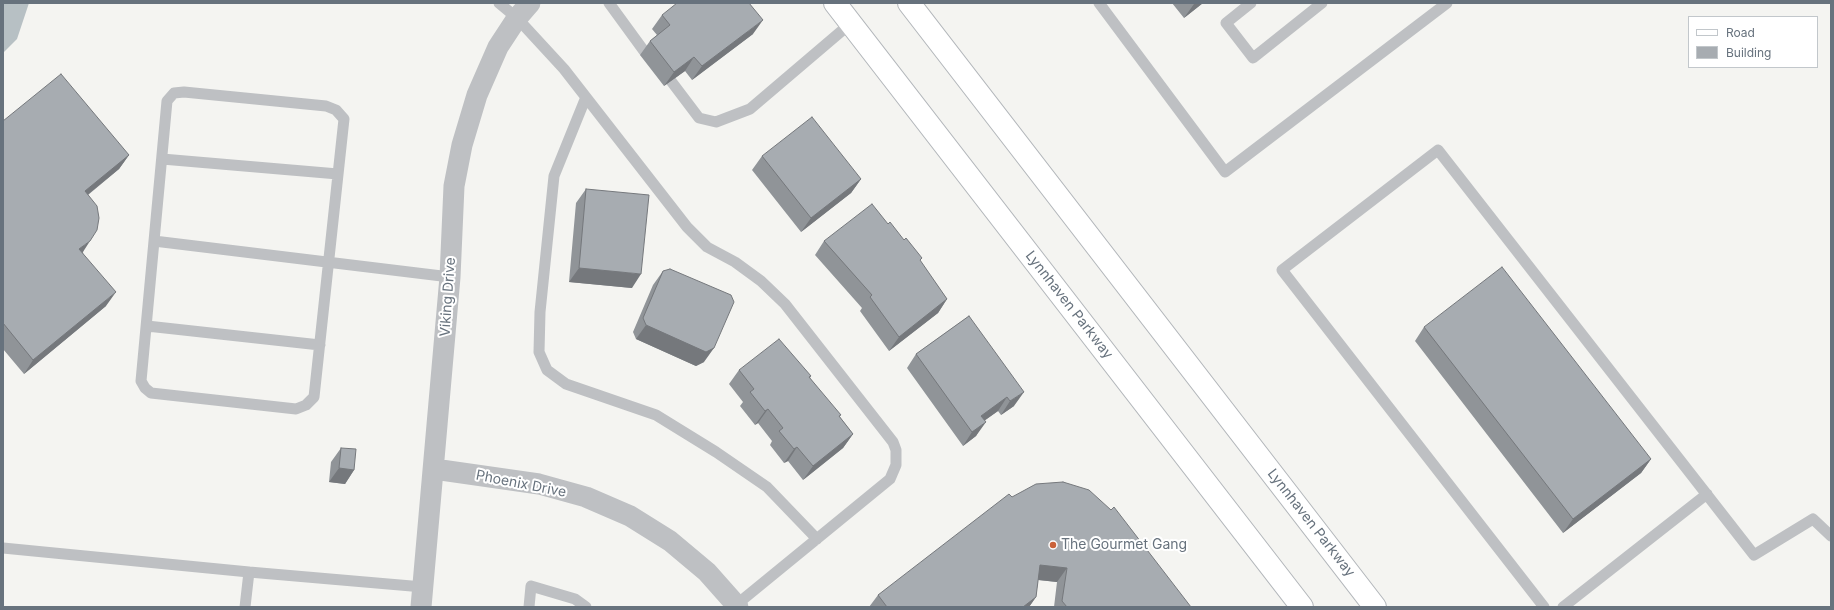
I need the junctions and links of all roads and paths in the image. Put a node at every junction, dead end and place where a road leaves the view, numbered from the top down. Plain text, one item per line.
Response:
1 (499, 3) edge
2 (609, 3) edge
3 (835, 3) edge
4 (909, 3) edge
5 (1099, 3) edge
6 (1251, 3) edge
7 (1322, 3) edge
8 (1447, 3) edge
9 (523, 11) edge
10 (851, 23) junction
11 (644, 51) dead end
12 (671, 81) edge
13 (586, 97) junction
14 (162, 159) junction
15 (338, 174) junction
16 (154, 241) junction
17 (329, 262) junction
18 (450, 277) junction
19 (147, 326) junction
20 (320, 345) junction
21 (434, 469) junction
22 (1707, 494) junction
23 (1831, 536) edge
24 (817, 539) junction
25 (3, 548) edge
26 (249, 572) junction
27 (422, 597) edge
28 (737, 606) edge
29 (245, 607) edge
30 (529, 607) edge
31 (586, 607) edge
32 (1302, 607) edge
33 (1375, 607) edge
34 (1544, 607) edge
35 (1564, 607) edge

1 - 9 lane
2 - 11 lane
3 - 10 main road, Lynnhaven Parkway
4 - 33 main road, Lynnhaven Parkway
5 - 8 lane
6 - 7 lane
9 - 13 lane
9 - 18 street, Viking Drive
10 - 12 lane
10 - 32 main road, Lynnhaven Parkway
13 - 24 lane
13 - 24 lane
14 - 15 lane
14 - 15 lane
14 - 16 lane
15 - 17 lane
16 - 17 lane
16 - 19 lane
17 - 18 lane
17 - 20 lane
18 - 21 street, Viking Drive
19 - 20 lane
19 - 20 lane
21 - 27 street, Viking Drive
21 - 28 street, Phoenix Drive
22 - 23 lane
22 - 34 lane
22 - 35 lane
24 - 28 lane
25 - 26 lane
26 - 27 lane
26 - 29 lane
30 - 31 lane

